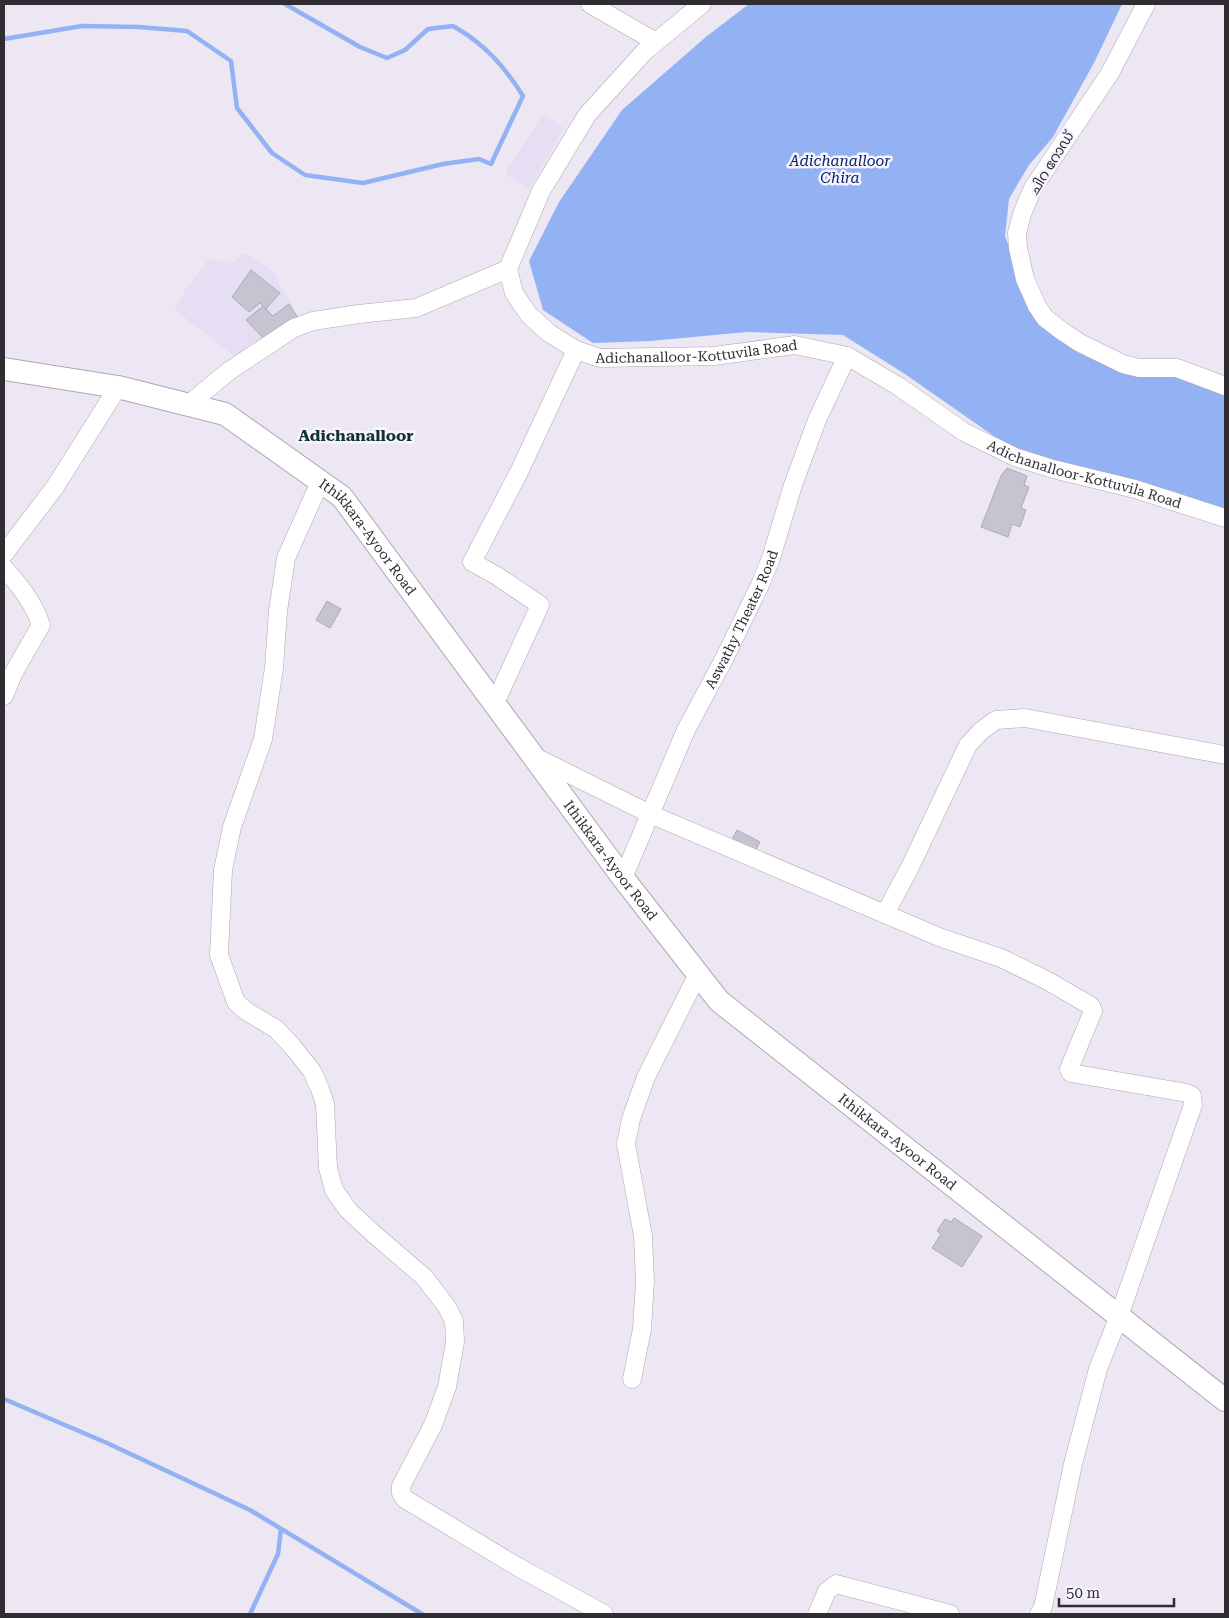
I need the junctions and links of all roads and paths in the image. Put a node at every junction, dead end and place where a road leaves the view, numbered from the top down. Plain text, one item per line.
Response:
1 (590, 4) edge
2 (702, 4) edge
3 (1146, 4) edge
4 (656, 42) junction
5 (508, 269) junction
6 (576, 350) junction
7 (847, 356) junction
8 (4, 369) edge
9 (118, 386) junction
10 (1225, 386) edge
11 (188, 404) junction
12 (320, 482) junction
13 (1225, 518) edge
14 (4, 554) edge
15 (4, 568) edge
16 (4, 696) edge
17 (495, 703) junction
18 (1225, 755) edge
19 (533, 756) junction
20 (650, 814) junction
21 (623, 878) junction
22 (885, 914) junction
23 (698, 974) junction
24 (1119, 1316) junction
25 (632, 1379) dead end
26 (1225, 1400) edge
27 (604, 1614) edge
28 (817, 1614) edge
29 (950, 1614) edge
30 (1040, 1614) edge

1 - 4 street
2 - 4 street
3 - 10 street, ചിറ റോഡ്
4 - 5 street
5 - 6 street, Adichanalloor-Kottuvila Road
5 - 11 street
6 - 7 street, Adichanalloor-Kottuvila Road
6 - 17 street
7 - 13 street, Adichanalloor-Kottuvila Road
7 - 20 street, Aswathy Theater Road
8 - 9 main road, Ithikkara-Ayoor Road
9 - 11 main road, Ithikkara-Ayoor Road
9 - 14 street
11 - 12 main road, Ithikkara-Ayoor Road
12 - 17 main road, Ithikkara-Ayoor Road
12 - 27 street
15 - 16 street
17 - 19 main road, Ithikkara-Ayoor Road
18 - 22 street
19 - 20 street
19 - 21 main road, Ithikkara-Ayoor Road
20 - 21 street, Aswathy Theater Road
20 - 22 street
21 - 23 main road, Ithikkara-Ayoor Road
22 - 24 street
23 - 24 main road, Ithikkara-Ayoor Road
23 - 25 street
24 - 26 main road, Ithikkara-Ayoor Road
24 - 30 street
28 - 29 street

